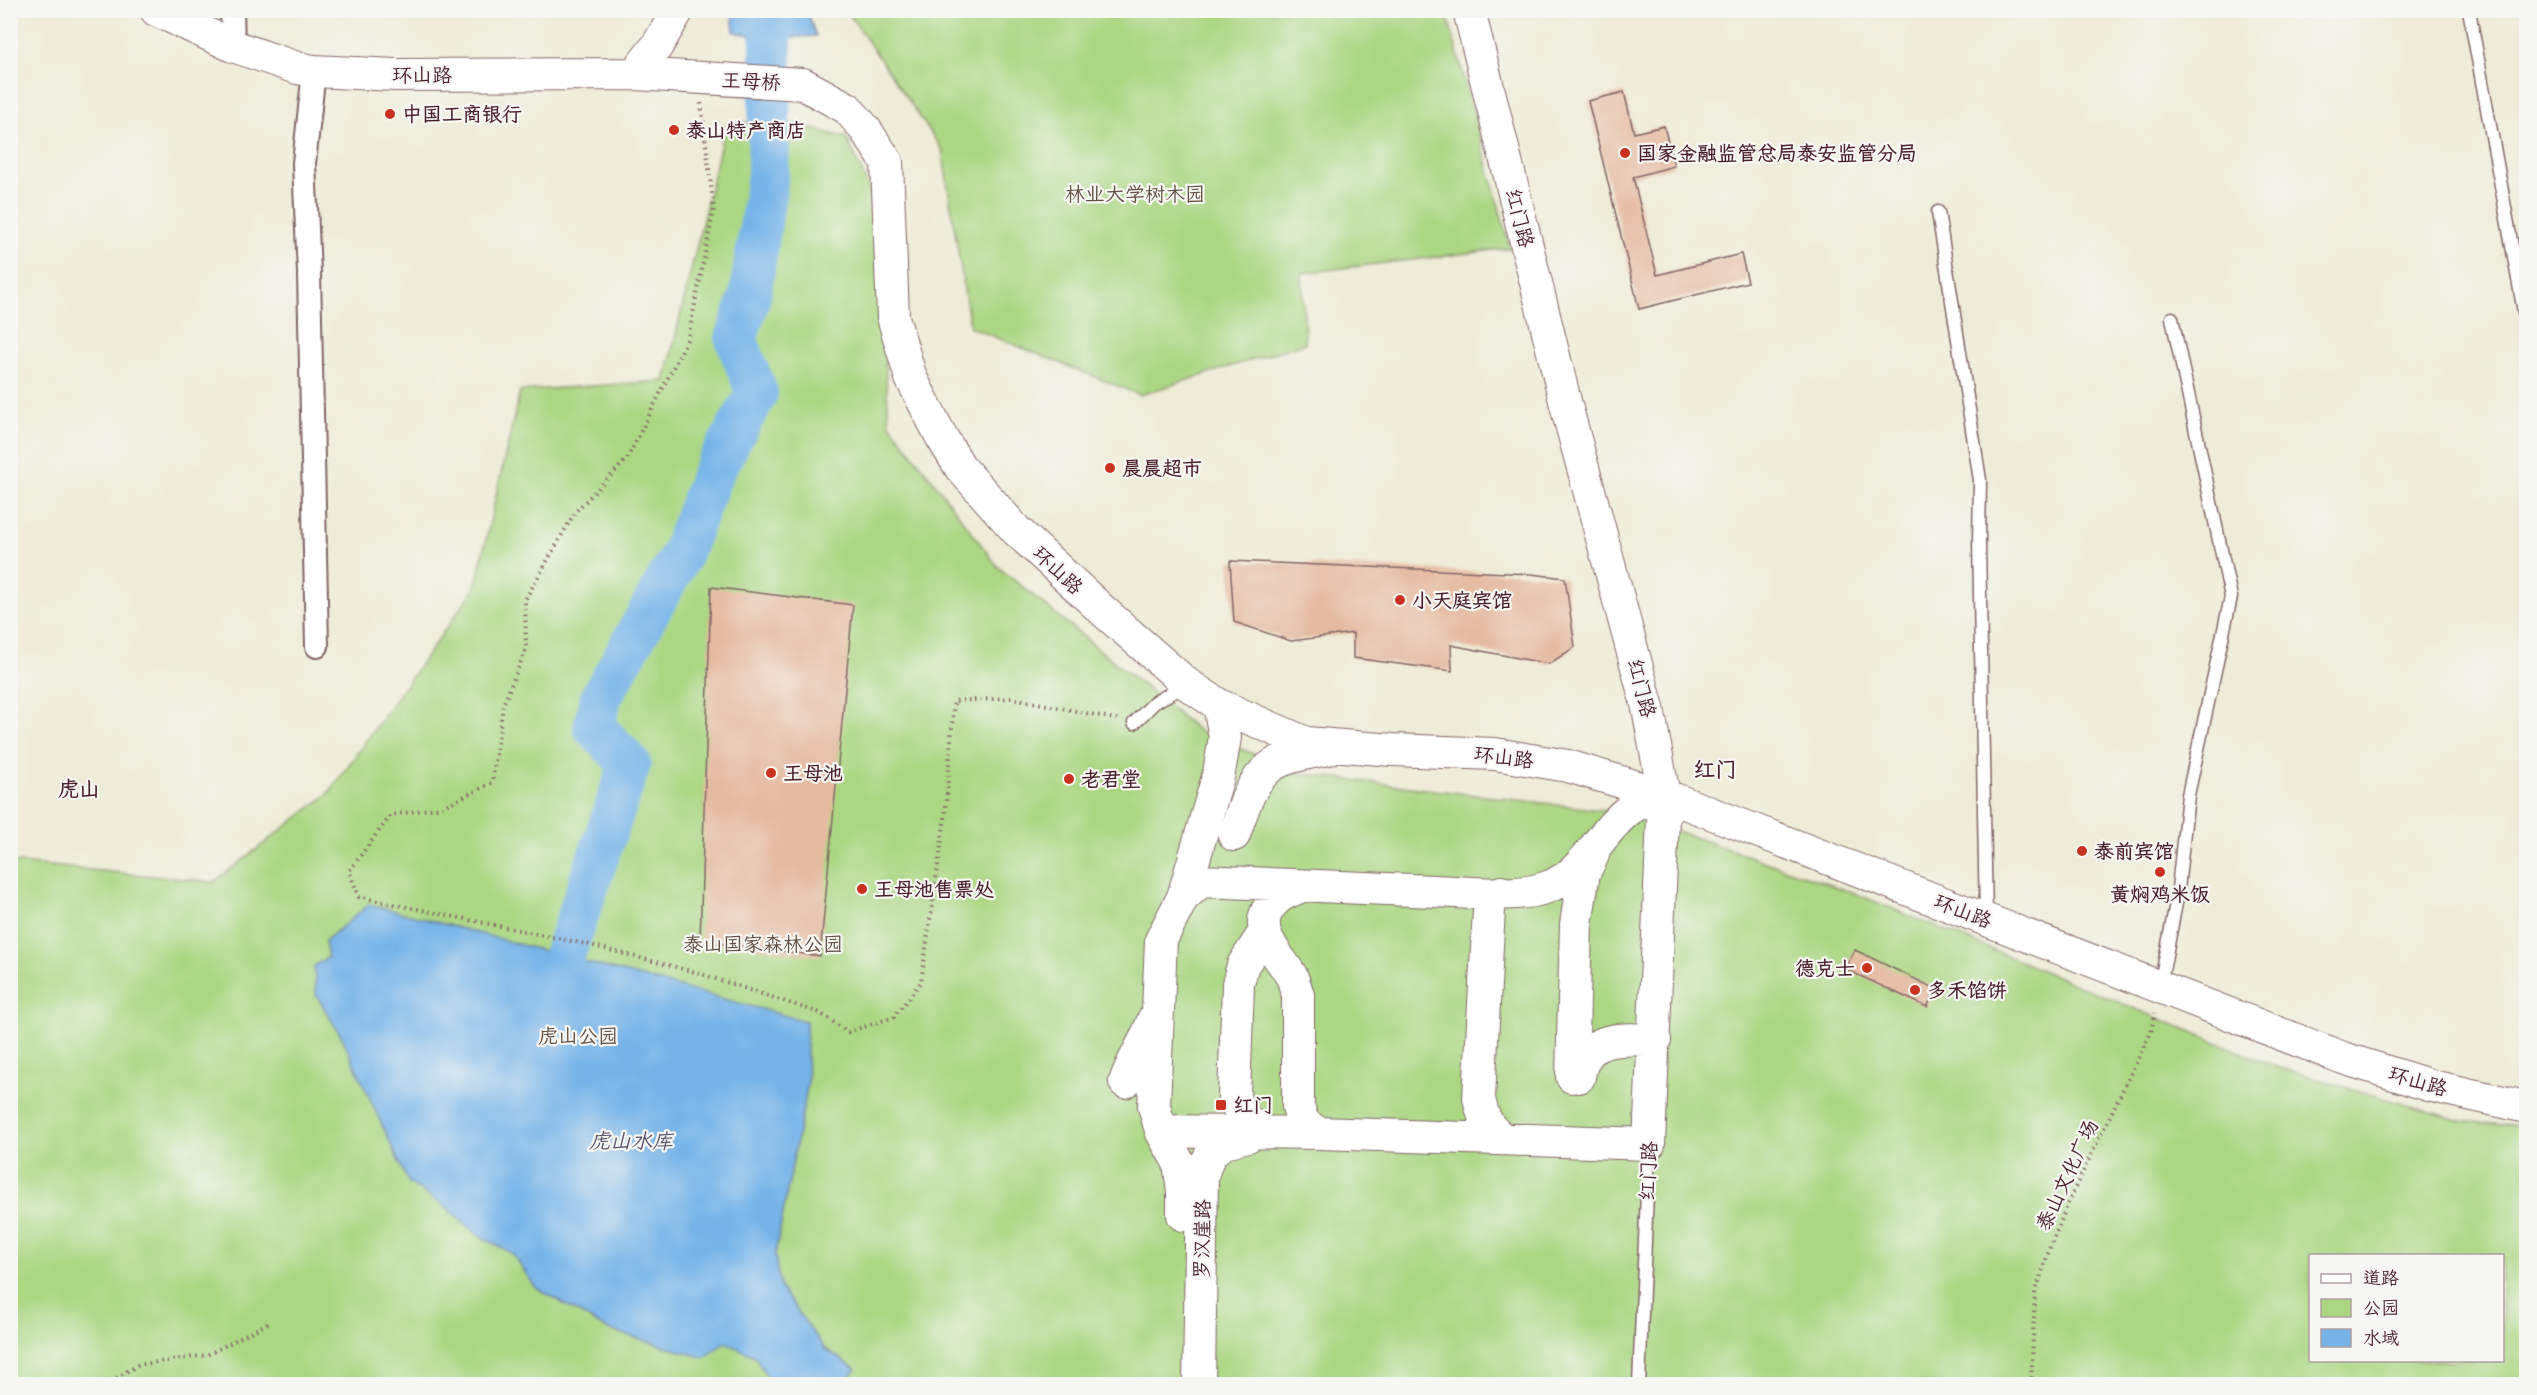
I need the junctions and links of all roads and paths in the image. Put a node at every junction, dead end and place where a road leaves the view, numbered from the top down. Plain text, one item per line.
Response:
1 (156, 10) edge
2 (232, 10) edge
3 (678, 10) edge
4 (1469, 10) edge
5 (2469, 10) edge
6 (233, 46) junction
7 (314, 71) junction
8 (635, 74) junction
9 (699, 79) junction
10 (803, 84) joint
11 (1938, 212) dead end
12 (2172, 318) dead end
13 (2526, 323) edge
14 (317, 646) dead end
15 (1187, 684) junction
16 (1219, 705) junction
17 (1134, 723) joint
18 (1341, 746) junction
19 (1664, 795) junction
20 (1234, 835) dead end
21 (1599, 844) junction
22 (1302, 886) junction
23 (1501, 892) junction
24 (1183, 897) junction
25 (1986, 921) junction
26 (1264, 933) junction
27 (2160, 986) junction
28 (1158, 1002) junction
29 (1655, 1040) junction
30 (1125, 1082) dead end
31 (2526, 1107) edge
32 (1161, 1131) junction
33 (1264, 1132) junction
34 (1319, 1133) junction
35 (1503, 1139) junction
36 (1649, 1144) junction
37 (268, 1323) dead end
38 (106, 1384) edge
39 (1182, 1384) edge
40 (1199, 1384) edge
41 (1639, 1384) edge
42 (2031, 1384) edge

1 - 6 street, 环山路
2 - 6 street
3 - 8 street
4 - 19 street, 红门路
5 - 13 lane
6 - 7 street, 环山路
7 - 8 street, 环山路
7 - 14 street
8 - 9 street, 环山路
9 - 10 street, 王母桥
9 - 17 path
10 - 15 street, 环山路
11 - 25 lane
12 - 27 lane
15 - 16 street, 环山路
15 - 17 lane
16 - 18 street, 环山路
16 - 24 street
18 - 19 street, 环山路
18 - 20 street
19 - 21 street
19 - 25 street, 环山路
19 - 29 street, 红门路
21 - 23 street
21 - 29 street
22 - 23 street
22 - 24 street
22 - 26 street
23 - 35 street
24 - 28 street
25 - 27 street, 环山路
26 - 33 street
26 - 34 street
27 - 31 street, 环山路
27 - 42 path, 泰山文化广场
28 - 30 street
28 - 32 street, 罗汉崖路
29 - 36 street, 红门路
32 - 33 street
32 - 39 street, 罗汉崖路
33 - 34 street
33 - 40 street, 罗汉崖路
34 - 35 street
35 - 36 street
36 - 41 lane, 红门路
37 - 38 path

